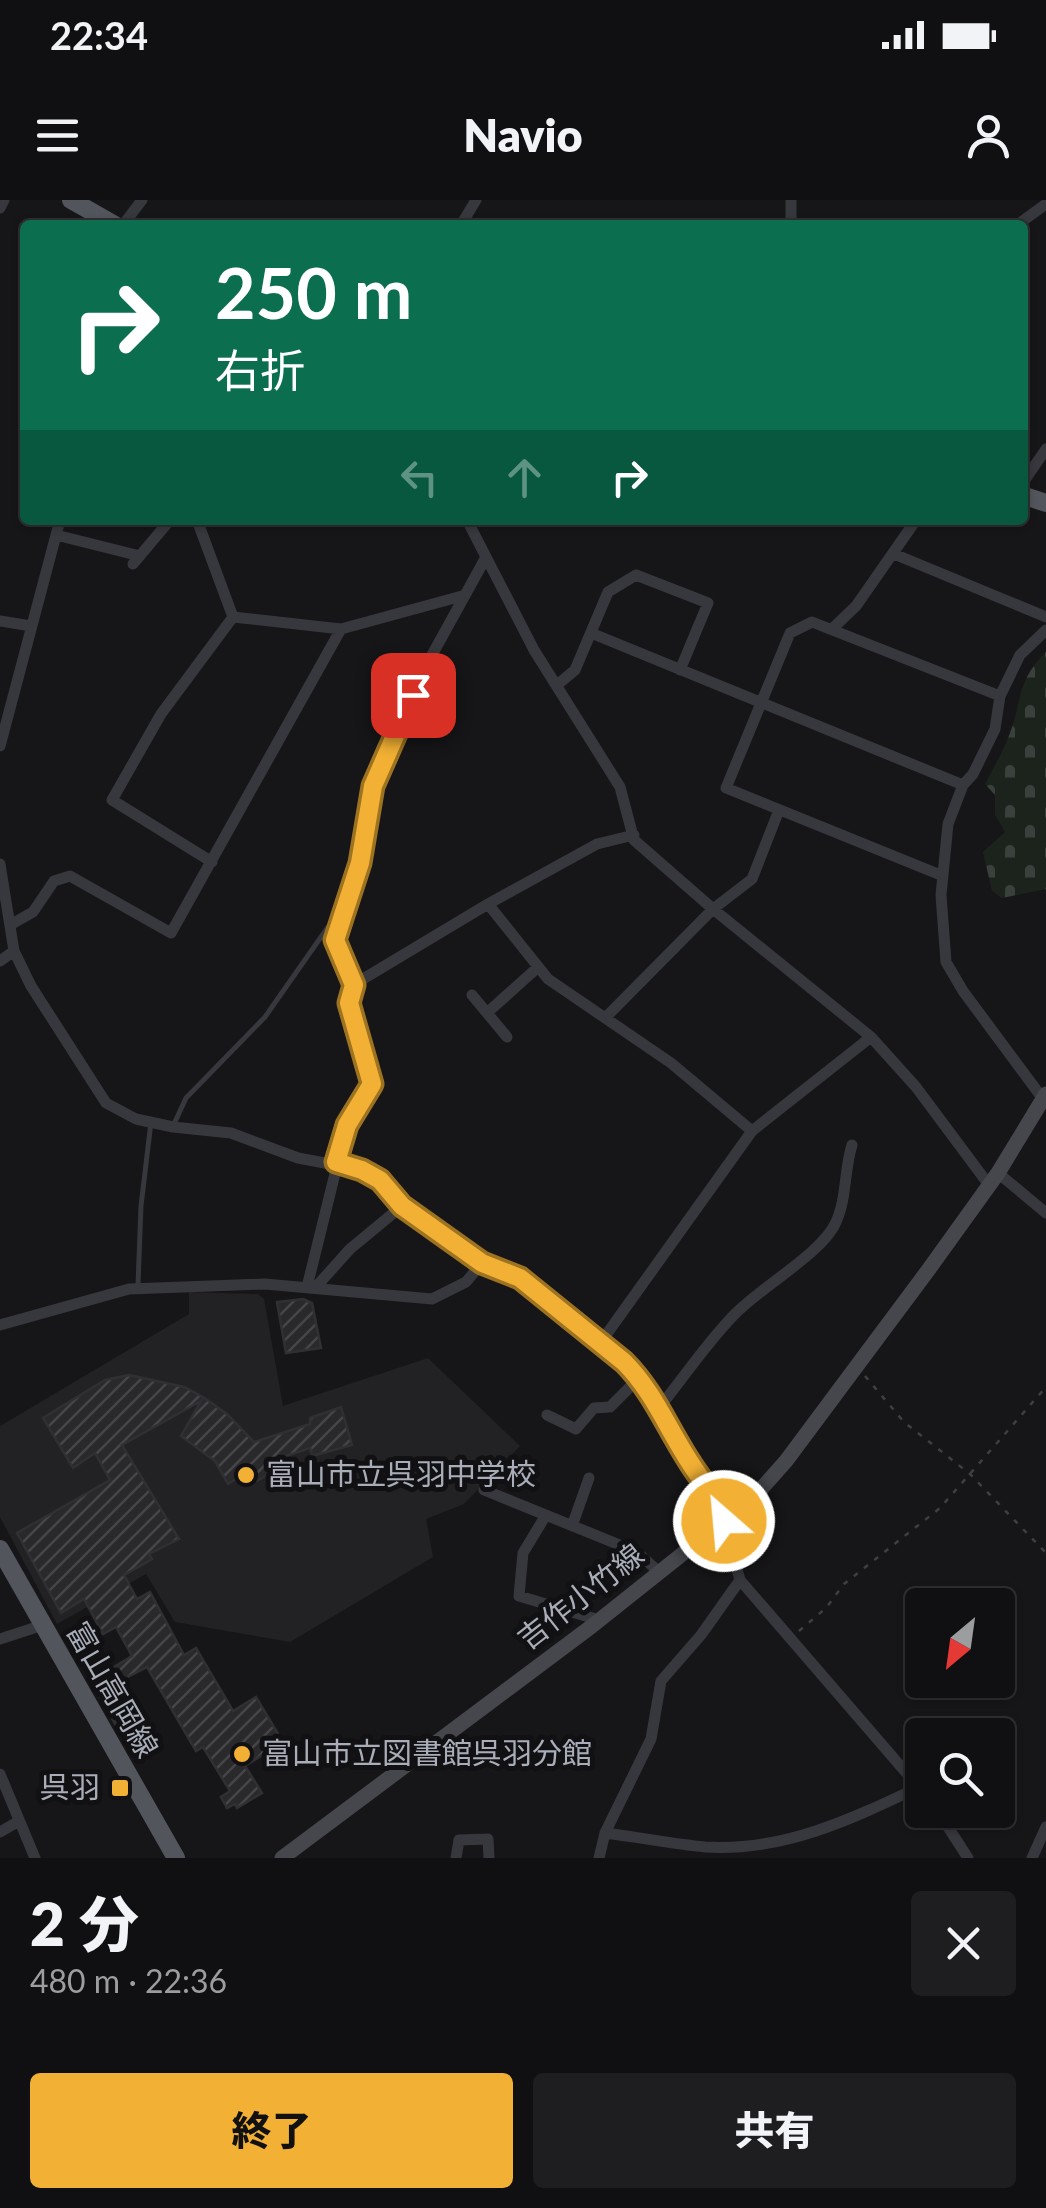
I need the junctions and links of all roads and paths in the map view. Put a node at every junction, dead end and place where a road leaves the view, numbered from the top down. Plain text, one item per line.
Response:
1 (4, 200) edge
2 (71, 200) edge
3 (1046, 204) edge
4 (0, 208) edge
5 (105, 220) edge
6 (1024, 220) edge
7 (1046, 449) edge
8 (1028, 475) edge
9 (59, 525) edge
10 (166, 525) edge
11 (199, 525) edge
12 (469, 525) edge
13 (913, 525) edge
14 (56, 535) junction
15 (894, 554) junction
16 (485, 560) junction
17 (462, 596) junction
18 (232, 617) junction
19 (1046, 617) edge
20 (0, 620) edge
21 (32, 626) junction
22 (833, 628) junction
23 (342, 629) junction
24 (1046, 630) edge
25 (591, 633) junction
26 (680, 670) junction
27 (557, 685) junction
28 (1000, 696) junction
29 (760, 703) junction
30 (4, 709) edge
31 (0, 746) edge
32 (964, 785) junction
33 (779, 810) junction
34 (634, 835) junction
35 (212, 862) junction
36 (0, 864) edge
37 (943, 876) junction
38 (488, 904) junction
39 (712, 909) junction
40 (341, 922) junction
41 (10, 925) junction
42 (14, 951) junction
43 (0, 960) edge
44 (537, 968) junction
45 (354, 985) junction
46 (472, 995) dead end
47 (488, 1012) junction
48 (606, 1017) junction
49 (871, 1036) junction
50 (507, 1037) dead end
51 (1045, 1096) edge
52 (151, 1122) junction
53 (173, 1127) junction
54 (752, 1131) junction
55 (852, 1146) dead end
56 (336, 1162) junction
57 (993, 1179) junction
58 (402, 1206) junction
59 (1046, 1214) edge
60 (482, 1263) junction
61 (138, 1288) junction
62 (311, 1288) junction
63 (0, 1325) edge
64 (601, 1342) junction
65 (857, 1366) junction
66 (639, 1378) junction
67 (1046, 1387) edge
68 (659, 1408) junction
69 (547, 1414) dead end
70 (970, 1474) junction
71 (590, 1478) dead end
72 (484, 1490) dead end
73 (546, 1515) junction
74 (724, 1521) junction
75 (572, 1526) junction
76 (0, 1549) edge
77 (1046, 1553) edge
78 (659, 1572) junction
79 (740, 1580) junction
80 (600, 1620) junction
81 (43, 1625) junction
82 (0, 1638) edge
83 (790, 1638) junction
84 (905, 1771) edge
85 (0, 1774) edge
86 (905, 1796) edge
87 (18, 1821) junction
88 (1046, 1827) edge
89 (949, 1828) edge
90 (0, 1832) edge
91 (605, 1832) junction
92 (35, 1858) edge
93 (176, 1858) edge
94 (282, 1858) edge
95 (456, 1858) edge
96 (488, 1858) edge
97 (599, 1858) edge
98 (968, 1858) edge
99 (1032, 1858) edge

1 - 4 street
2 - 5 main road
3 - 6 street
7 - 8 street
9 - 14 street
10 - 14 street
11 - 18 street
12 - 16 street
13 - 15 street
14 - 21 street
15 - 19 street
15 - 22 street
16 - 17 street
16 - 27 street
17 - 23 street
17 - 40 street
18 - 23 street
18 - 35 street
20 - 21 street
21 - 30 street
22 - 28 street
22 - 29 street
23 - 35 street
24 - 28 street
25 - 26 street
25 - 26 street
25 - 27 street
26 - 29 street
27 - 34 street
28 - 32 street
29 - 32 street
29 - 33 street
30 - 31 street
32 - 37 street
33 - 37 street
33 - 39 street
34 - 38 street
34 - 39 street
35 - 41 street
36 - 41 street
37 - 51 street
38 - 44 street
38 - 45 street
39 - 48 street
39 - 49 street
40 - 45 street
40 - 53 lane
41 - 42 street
42 - 43 street
42 - 52 street
44 - 47 street
44 - 48 street
45 - 56 street
46 - 47 street
47 - 50 street
48 - 54 street
49 - 54 street
49 - 57 street
51 - 57 main road, 吉作小竹線
52 - 53 street
52 - 61 lane
53 - 56 street
54 - 64 street
55 - 68 street
56 - 58 street
56 - 62 street
57 - 59 street
57 - 65 main road, 吉作小竹線
58 - 60 street
58 - 62 street
60 - 62 street
60 - 64 street
61 - 62 street
61 - 63 street
64 - 66 street
65 - 70 path
65 - 74 main road, 吉作小竹線
66 - 68 street
66 - 69 street
67 - 70 path
68 - 74 street
70 - 77 path
70 - 83 path
71 - 75 street
72 - 73 street
73 - 75 street
73 - 80 street
74 - 78 main road, 吉作小竹線
74 - 79 street
75 - 78 street
76 - 81 main road, 富山高岡線
78 - 80 main road, 吉作小竹線
79 - 83 street
79 - 91 street
80 - 94 main road, 吉作小竹線
81 - 82 street
81 - 93 main road, 富山高岡線
83 - 84 street
85 - 87 street
86 - 91 street
87 - 90 street
87 - 92 street
88 - 99 street
89 - 98 street
91 - 97 street
95 - 96 street

